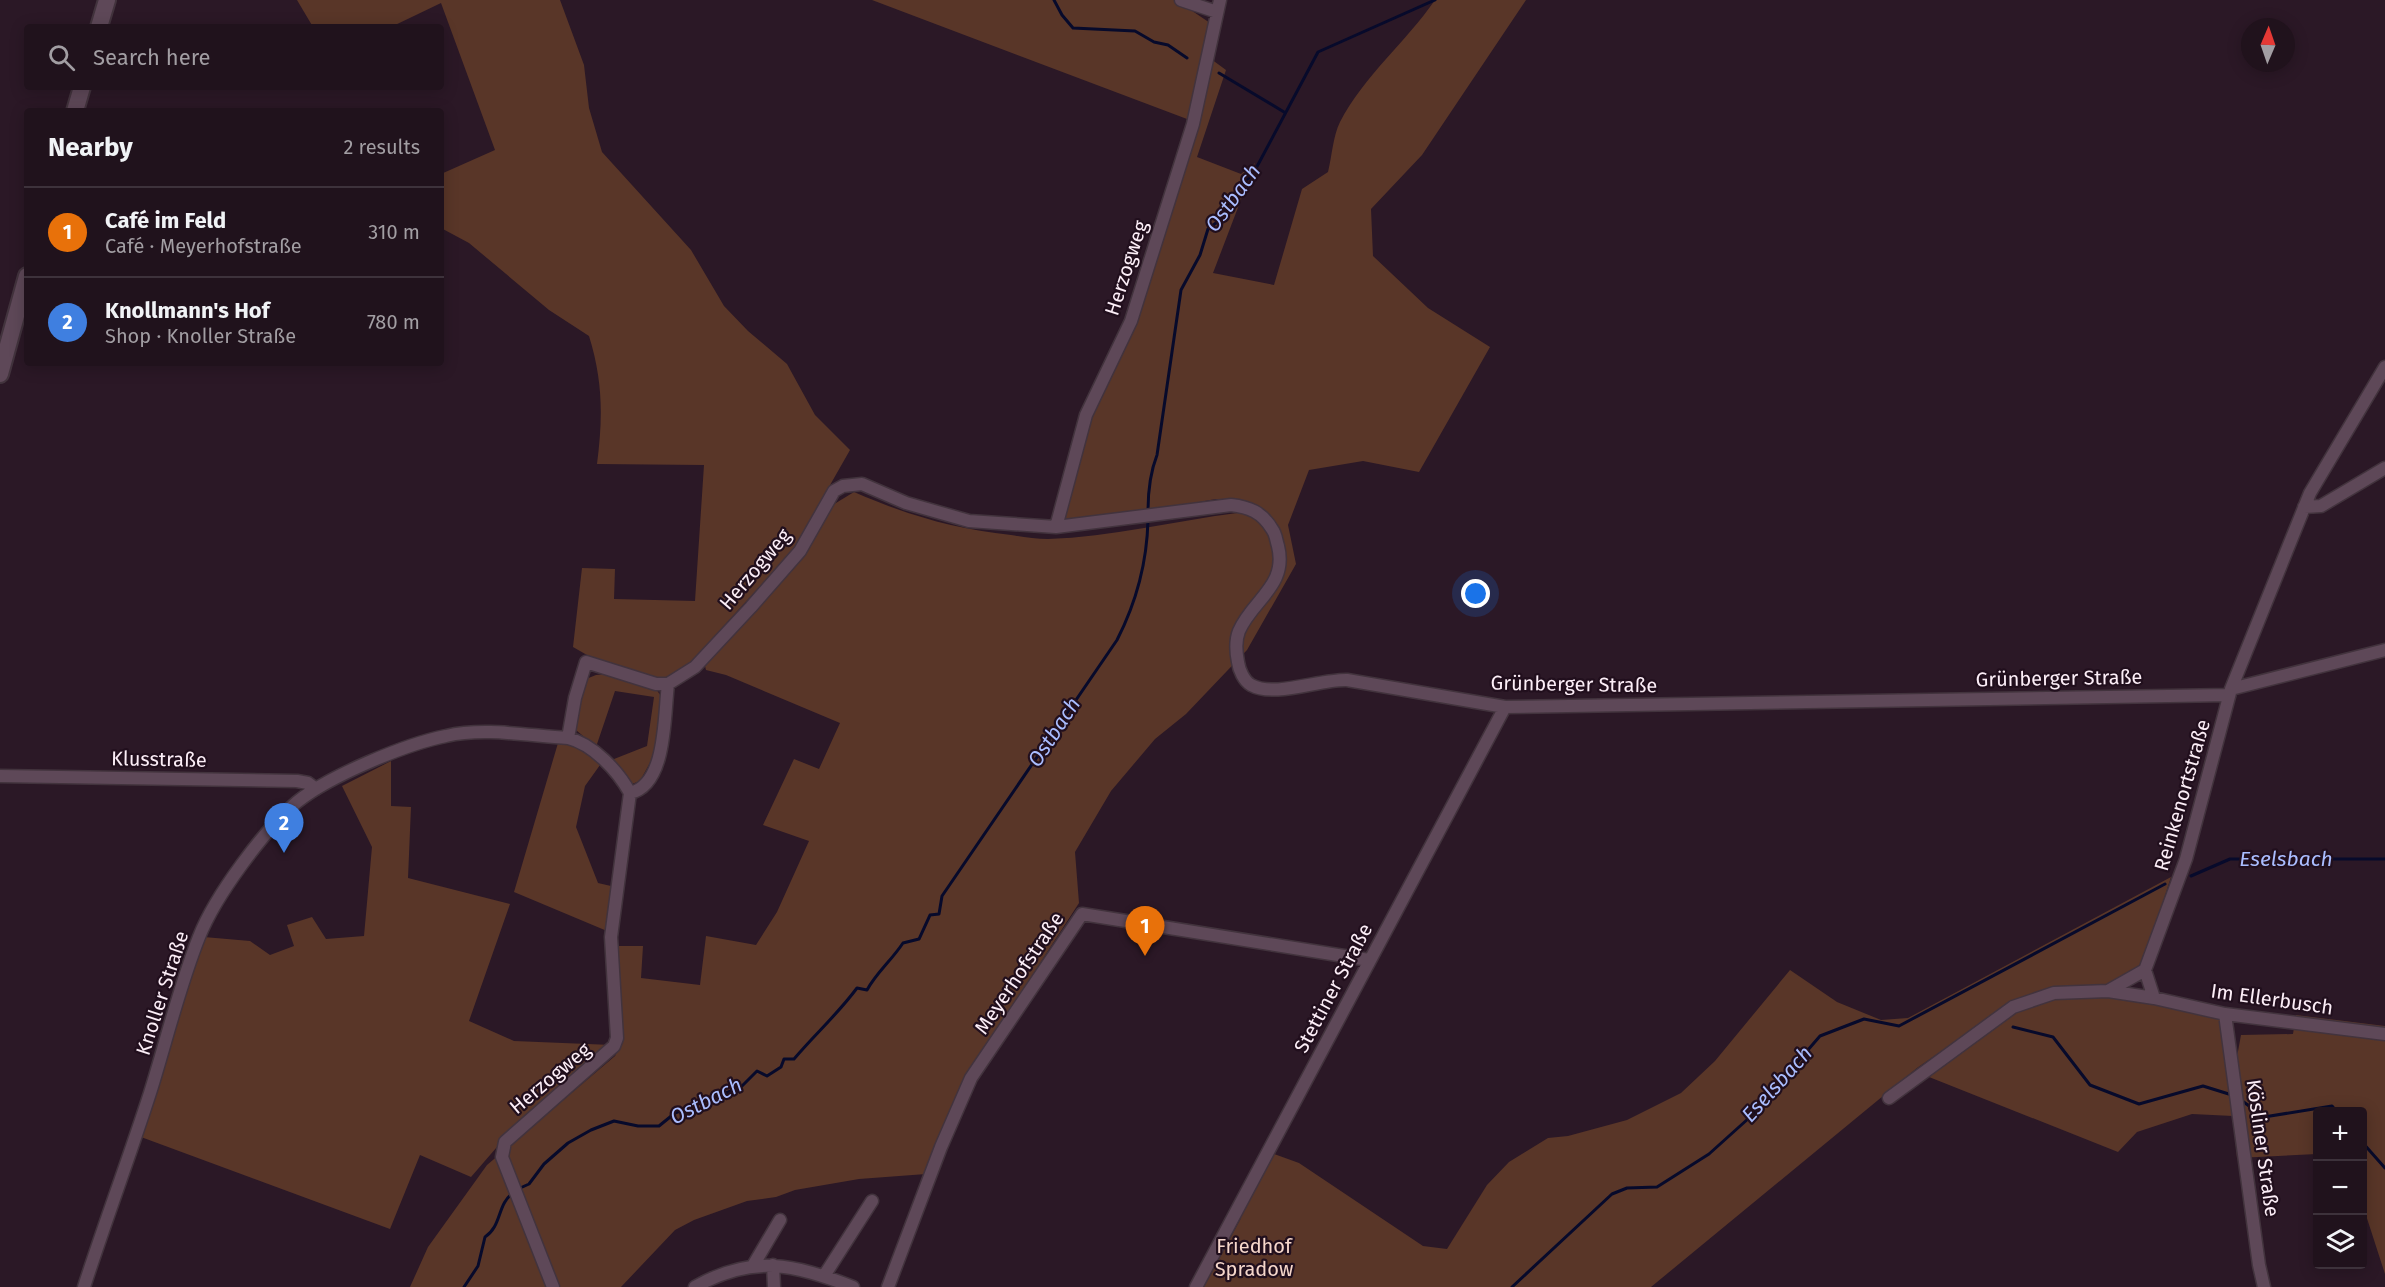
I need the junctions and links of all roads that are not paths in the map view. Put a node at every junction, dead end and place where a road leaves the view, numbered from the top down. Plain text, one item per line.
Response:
1 (107, 0) edge
2 (1181, 0) edge
3 (1218, 6) edge
4 (100, 24) edge
5 (81, 90) edge
6 (76, 108) edge
7 (24, 287) edge
8 (2385, 368) edge
9 (0, 374) edge
10 (2385, 468) edge
11 (2304, 507) junction
12 (1056, 527) junction
13 (2385, 650) edge
14 (668, 684) junction
15 (2230, 692) junction
16 (1505, 707) junction
17 (568, 738) junction
18 (0, 776) edge
19 (316, 789) junction
20 (630, 794) junction
21 (1369, 960) junction
22 (2145, 970) junction
23 (2108, 991) junction
24 (2154, 998) junction
25 (2225, 1014) junction
26 (2385, 1034) edge
27 (1889, 1098) dead end
28 (872, 1201) dead end
29 (780, 1220) dead end
30 (754, 1264) junction
31 (773, 1265) junction
32 (824, 1275) junction
33 (84, 1287) edge
34 (553, 1287) edge
35 (696, 1287) edge
36 (774, 1287) edge
37 (853, 1287) edge
38 (888, 1287) edge
39 (1196, 1287) edge
40 (2264, 1287) edge

1 - 4 street
2 - 3 street
3 - 12 street, Herzogweg
5 - 6 street
7 - 9 street
8 - 11 street, Reinkenortstraße
10 - 11 street
11 - 15 street, Reinkenortstraße
12 - 14 street, Herzogweg
12 - 16 street, Grünberger Straße
13 - 15 street, Grünberger Straße
14 - 17 street
14 - 20 street
15 - 16 street, Grünberger Straße
15 - 22 street, Reinkenortstraße
16 - 21 street, Stettiner Straße
17 - 19 street, Knoller Straße
17 - 20 street, Knoller Straße
18 - 19 street, Klusstraße
19 - 33 street, Knoller Straße
20 - 34 street, Herzogweg
21 - 38 street, Meyerhofstraße
21 - 39 street, Stettiner Straße
22 - 23 street
22 - 24 street
23 - 24 street, Im Ellerbusch
23 - 27 street
24 - 25 street, Im Ellerbusch
25 - 26 street, Im Ellerbusch
25 - 40 street, Kösliner Straße
28 - 32 street
29 - 30 street
30 - 31 street
30 - 35 street
31 - 32 street
31 - 36 street
32 - 37 street

